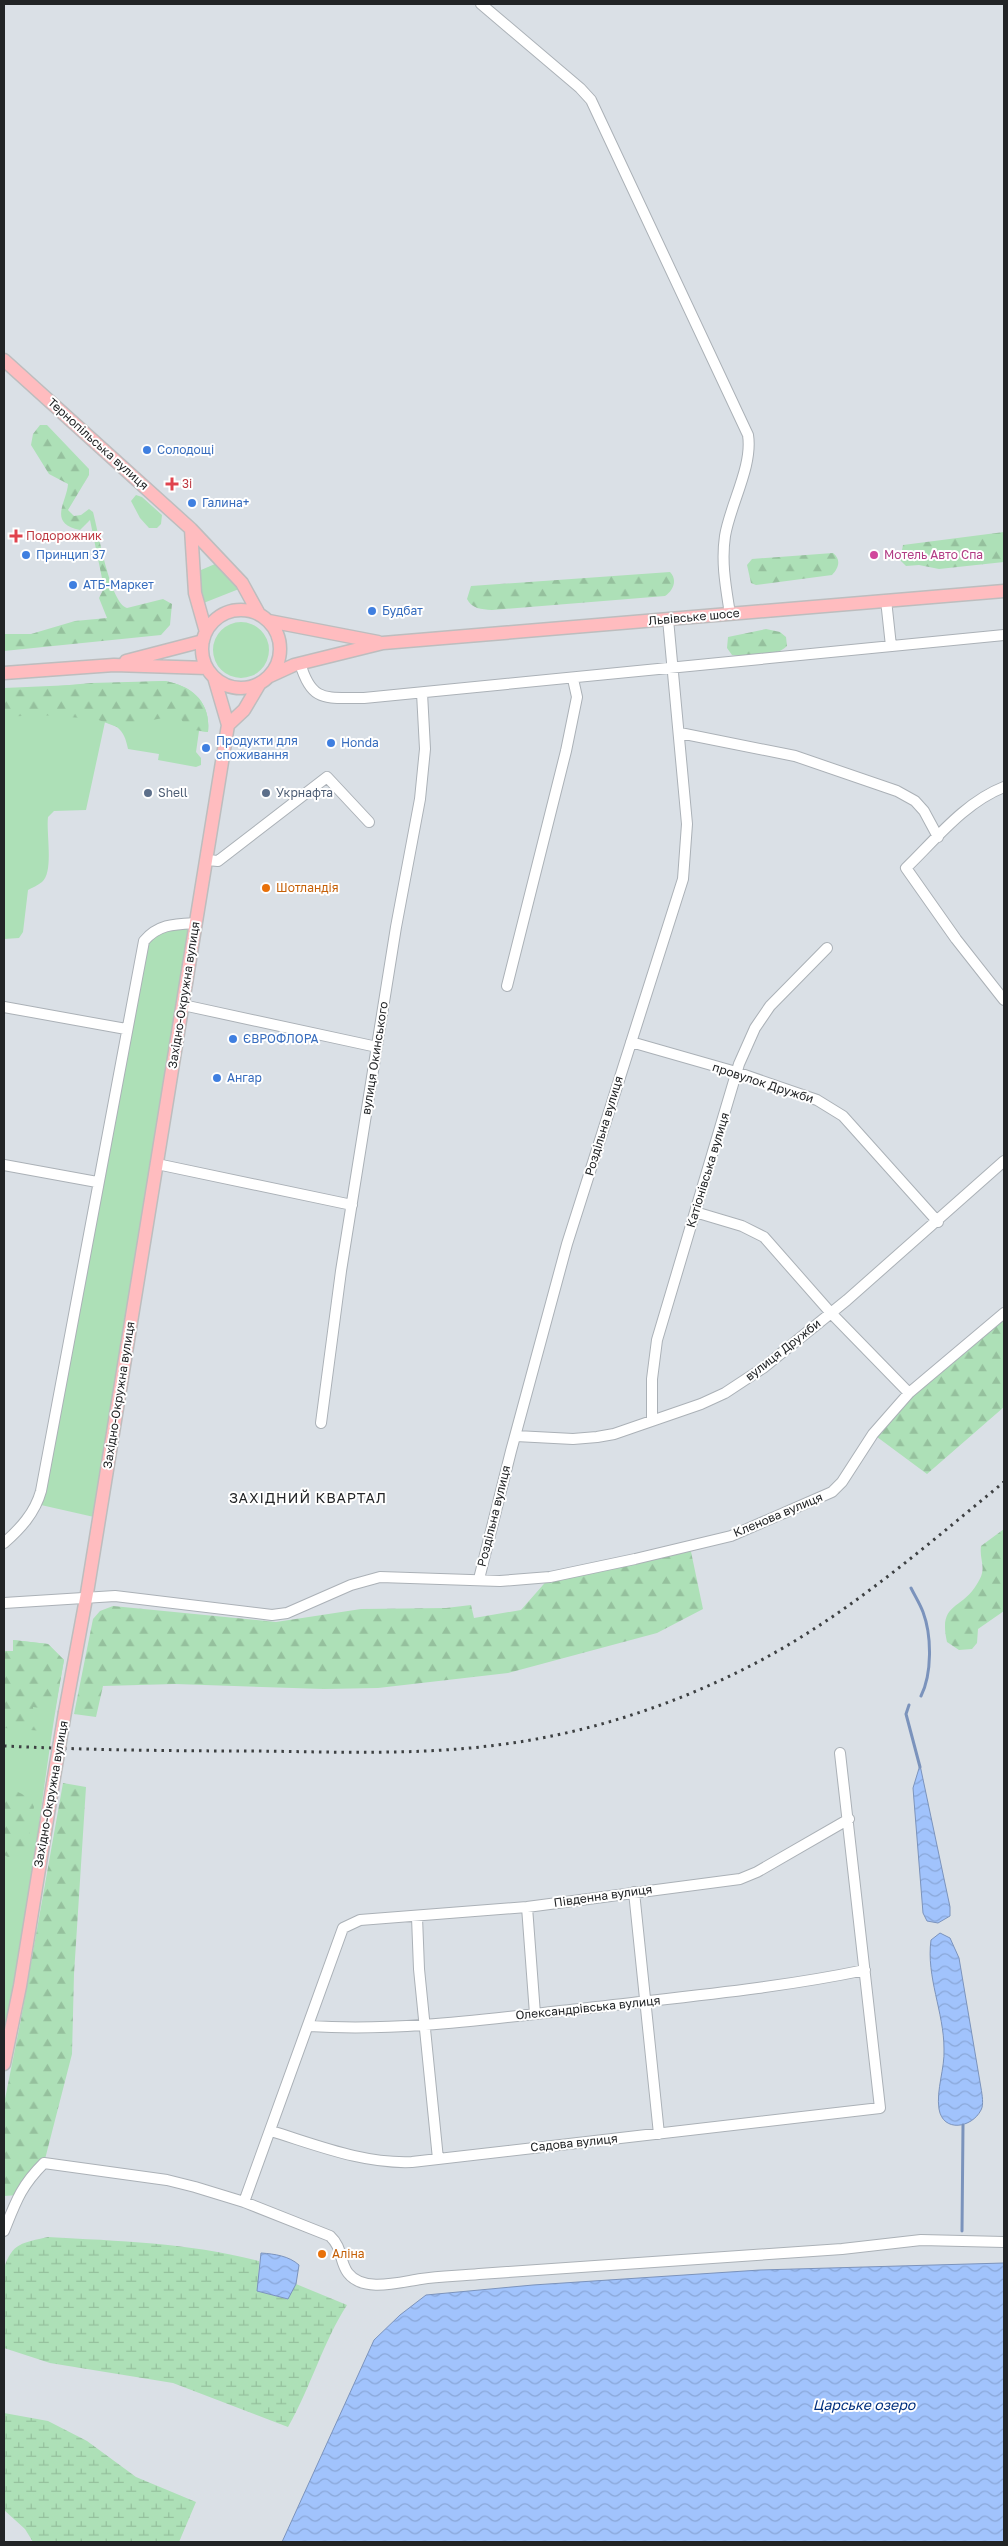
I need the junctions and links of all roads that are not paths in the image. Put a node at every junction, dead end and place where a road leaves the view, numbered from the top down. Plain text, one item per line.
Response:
1 (481, 4) edge
2 (4, 360) edge
3 (191, 528) junction
4 (1004, 591) edge
5 (886, 600) junction
6 (730, 614) junction
7 (264, 618) junction
8 (668, 619) junction
9 (1004, 635) edge
10 (204, 636) junction
11 (383, 643) junction
12 (892, 646) junction
13 (300, 663) junction
14 (114, 665) junction
15 (672, 668) junction
16 (211, 673) junction
17 (4, 674) edge
18 (572, 679) junction
19 (265, 680) junction
20 (422, 693) junction
21 (228, 724) junction
22 (680, 733) junction
23 (1004, 787) edge
24 (369, 822) dead end
25 (938, 837) junction
26 (206, 860) junction
27 (196, 922) junction
28 (827, 948) dead end
29 (507, 986) dead end
30 (1004, 1000) edge
31 (183, 1005) junction
32 (4, 1007) edge
33 (126, 1029) junction
34 (630, 1042) junction
35 (377, 1047) junction
36 (736, 1072) junction
37 (1004, 1161) edge
38 (157, 1164) junction
39 (4, 1165) edge
40 (97, 1182) junction
41 (352, 1205) junction
42 (695, 1212) junction
43 (938, 1222) junction
44 (830, 1312) junction
45 (1004, 1313) edge
46 (909, 1393) junction
47 (652, 1421) junction
48 (321, 1423) dead end
49 (516, 1436) junction
50 (4, 1543) edge
51 (478, 1579) junction
52 (86, 1598) junction
53 (4, 1603) edge
54 (840, 1753) dead end
55 (849, 1819) junction
56 (634, 1892) junction
57 (527, 1906) junction
58 (417, 1917) junction
59 (865, 1970) junction
60 (645, 2001) junction
61 (535, 2014) junction
62 (425, 2024) junction
63 (309, 2026) junction
64 (4, 2064) edge
65 (271, 2131) junction
66 (659, 2134) junction
67 (438, 2159) junction
68 (244, 2202) junction
69 (4, 2231) edge
70 (1004, 2242) edge

1 - 6 street
2 - 3 main road, Тернопільська вулиця
3 - 7 main road, Тернопільська вулиця
3 - 10 main road
4 - 5 main road, Львівське шосе
5 - 6 main road, Львівське шосе
5 - 12 street
6 - 8 main road, Львівське шосе
7 - 10 main road
7 - 11 main road, Львівське шосе
7 - 19 main road
8 - 11 main road, Львівське шосе
8 - 15 street, Роздільна вулиця
9 - 12 street
10 - 14 main road
10 - 16 main road
11 - 13 main road, Львівське шосе
12 - 15 street
13 - 19 main road, Львівське шосе
13 - 20 street
14 - 16 main road
14 - 17 main road
15 - 18 street
15 - 22 street, Роздільна вулиця
16 - 19 main road
16 - 21 main road, Західно-Окружна вулиця
18 - 20 street
18 - 29 street
19 - 21 main road
20 - 35 street, вулиця Окинського
21 - 26 main road, Західно-Окружна вулиця
22 - 25 street
22 - 34 street, Роздільна вулиця
23 - 25 street
24 - 26 street
25 - 30 street
26 - 27 main road, Західно-Окружна вулиця
27 - 31 main road, Західно-Окружна вулиця
27 - 33 street
28 - 36 street, Катіонівська вулиця
31 - 35 street
31 - 38 main road, Західно-Окружна вулиця
32 - 33 street
33 - 40 street
34 - 36 street, провулок Дружби
34 - 49 street, Роздільна вулиця
35 - 41 street, вулиця Окинського
36 - 42 street, Катіонівська вулиця
36 - 43 street, провулок Дружби
37 - 43 street, вулиця Дружби
38 - 41 street
38 - 52 main road, Західно-Окружна вулиця
39 - 40 street
40 - 50 street
41 - 48 street, вулиця Окинського
42 - 44 street
42 - 47 street, Катіонівська вулиця
43 - 44 street, вулиця Дружби
44 - 46 street
44 - 47 street, вулиця Дружби
45 - 46 street, Кленова вулиця
46 - 51 street, Кленова вулиця
47 - 49 street, вулиця Дружби
49 - 51 street, Роздільна вулиця
51 - 52 street, Кленова вулиця
52 - 53 street, Кленова вулиця
52 - 64 main road, Західно-Окружна вулиця, bridge
54 - 55 street
55 - 56 street, Південна вулиця
55 - 59 street
56 - 57 street, Південна вулиця
56 - 60 street
57 - 58 street, Південна вулиця
57 - 61 street
58 - 62 street
58 - 63 street, Південна вулиця
59 - 60 street, Олександрівська вулиця
59 - 66 street, Садова вулиця
60 - 61 street, Олександрівська вулиця
60 - 66 street
61 - 62 street, Олександрівська вулиця
62 - 63 street, Олександрівська вулиця
62 - 67 street
63 - 65 street
65 - 67 street, Садова вулиця
65 - 68 street
66 - 67 street, Садова вулиця
68 - 69 street
68 - 70 street

